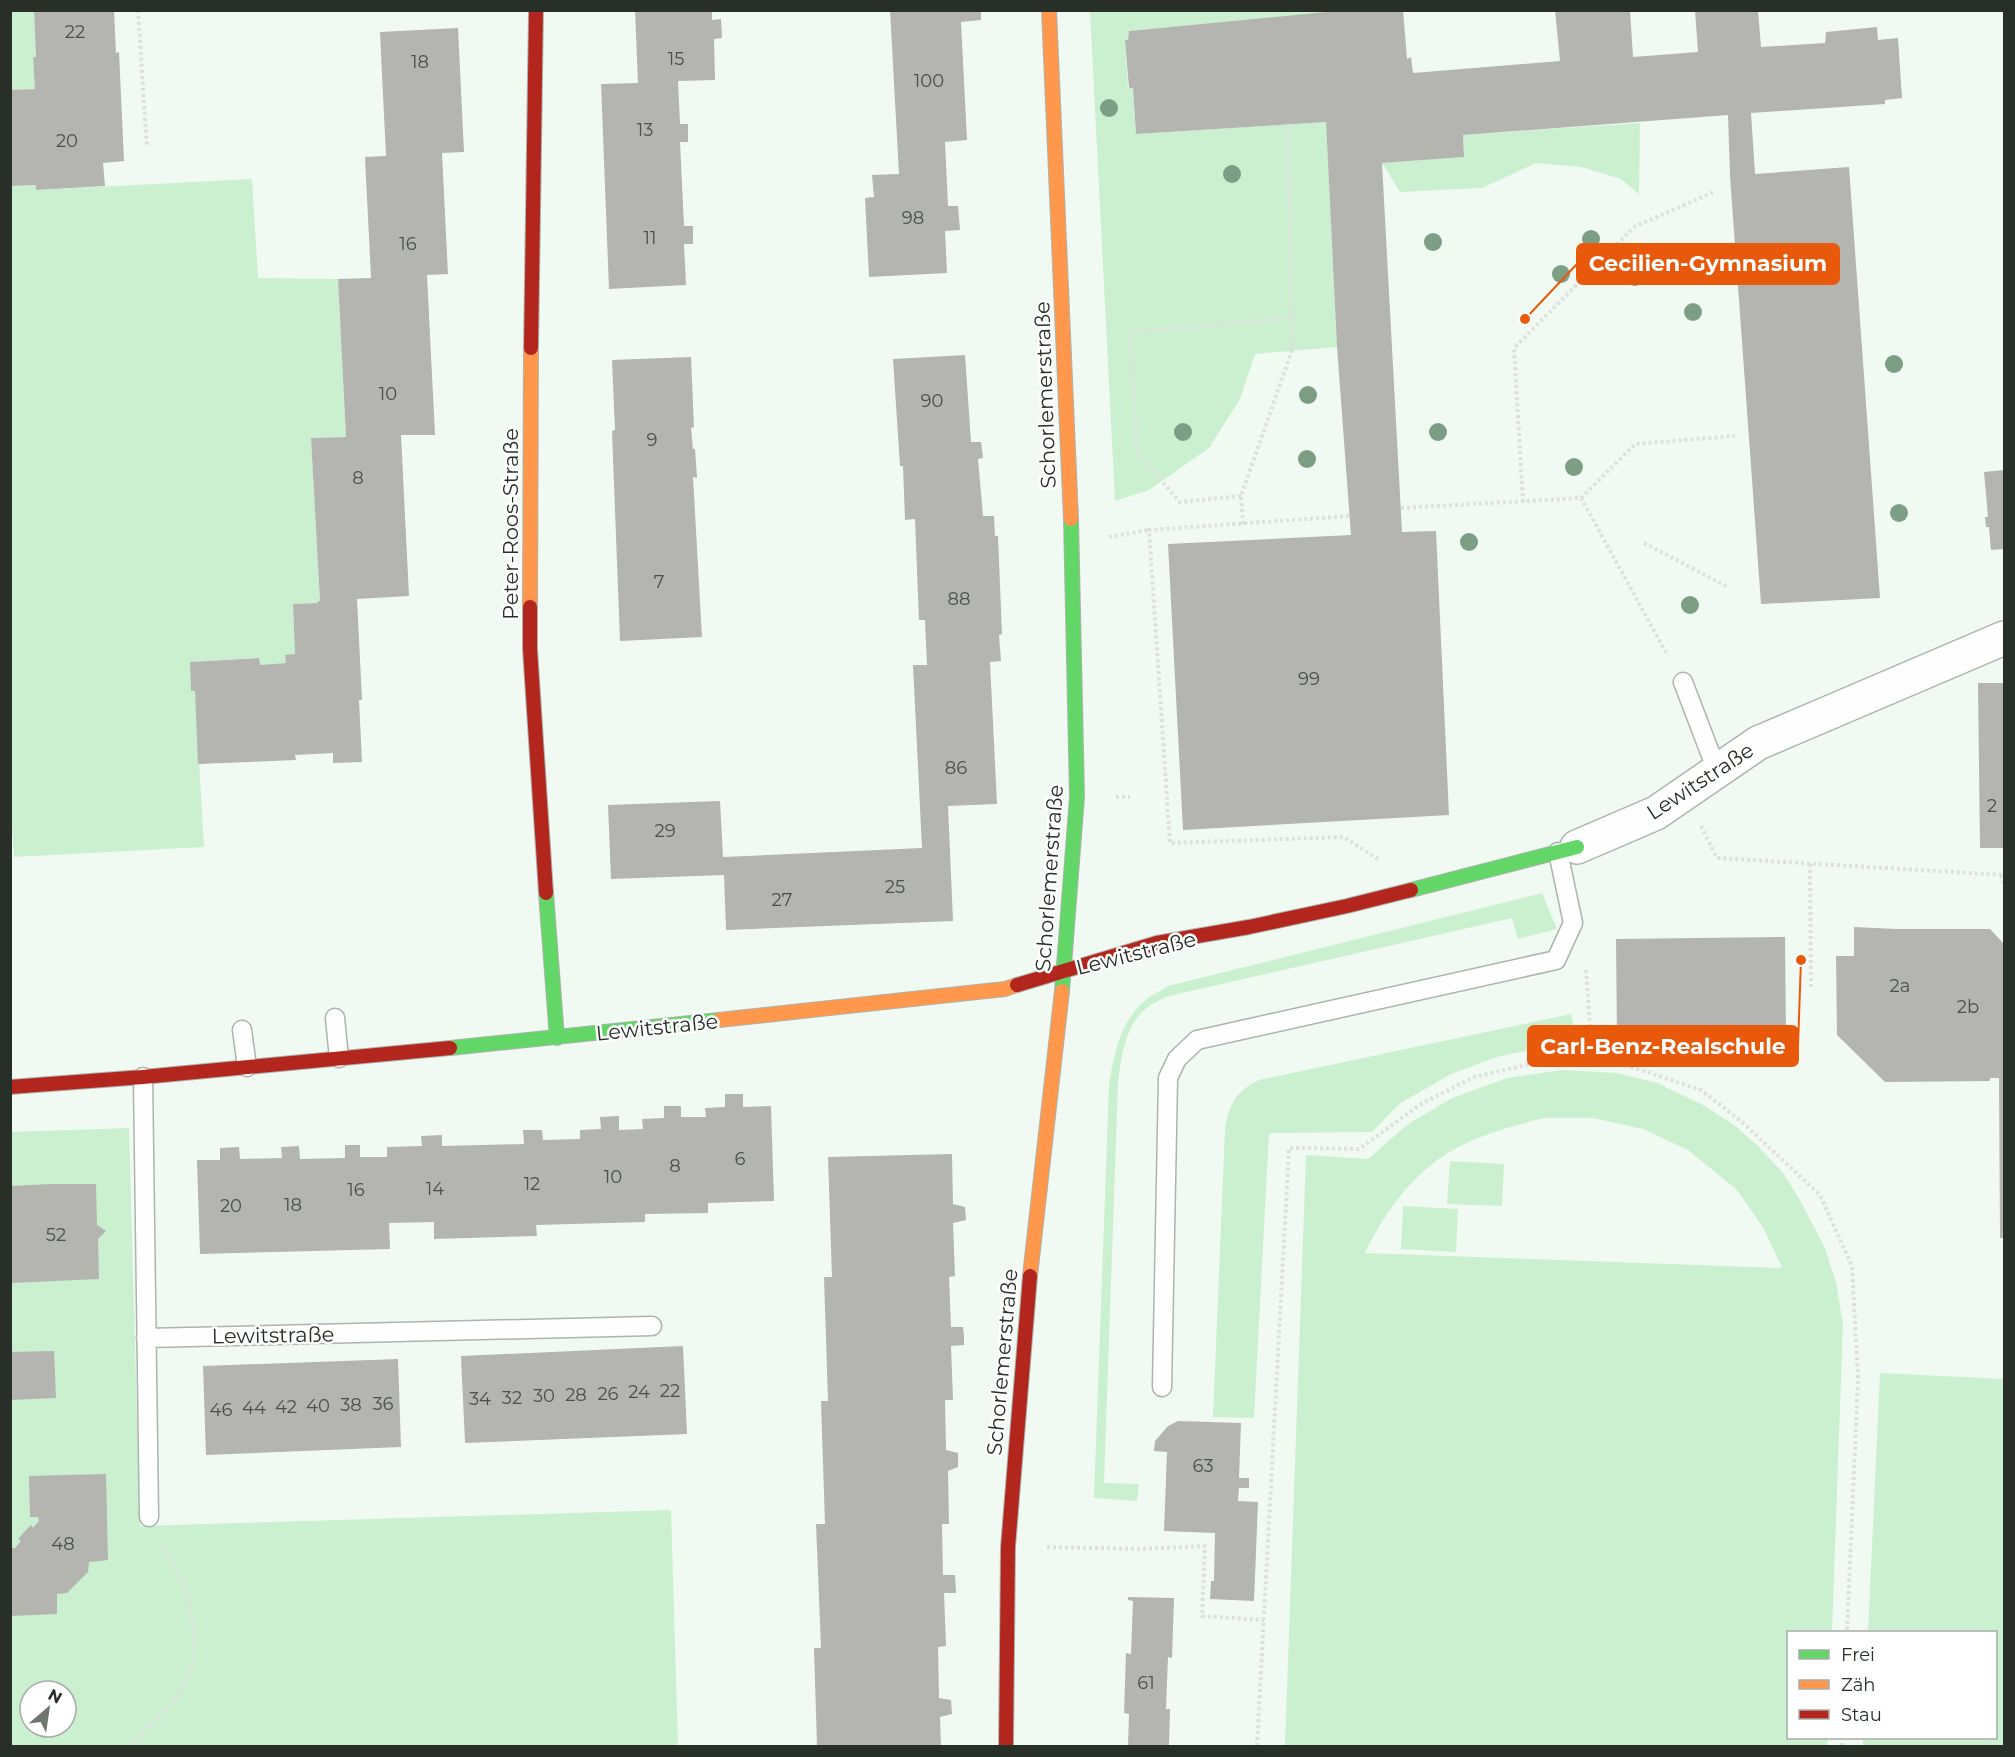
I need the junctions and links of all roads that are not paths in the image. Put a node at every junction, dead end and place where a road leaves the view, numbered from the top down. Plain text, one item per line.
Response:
1 (536, 10) edge
2 (1049, 10) edge
3 (2004, 638) edge
4 (1683, 682) road end
5 (1717, 771) junction
6 (1568, 849) junction
7 (1064, 971) junction
8 (335, 1018) dead end
9 (242, 1029) dead end
10 (557, 1038) junction
11 (339, 1058) junction
12 (247, 1067) junction
13 (143, 1077) junction
14 (10, 1087) edge
15 (652, 1326) dead end
16 (146, 1338) junction
17 (1162, 1387) dead end
18 (149, 1517) road end
19 (1006, 1746) edge

1 - 10 street, Peter-Roos-Straße
2 - 7 street, Schorlemerstraße
3 - 5 street, Lewitstraße
4 - 5 lane
5 - 6 street, Lewitstraße
6 - 7 street, Lewitstraße
6 - 17 lane
7 - 10 street, Lewitstraße
7 - 19 street, Schorlemerstraße
8 - 11 lane
9 - 12 lane
10 - 11 street, Lewitstraße
11 - 12 street, Lewitstraße
12 - 13 street, Lewitstraße
13 - 14 street, Lewitstraße
13 - 16 lane
15 - 16 lane, Lewitstraße
16 - 18 lane

